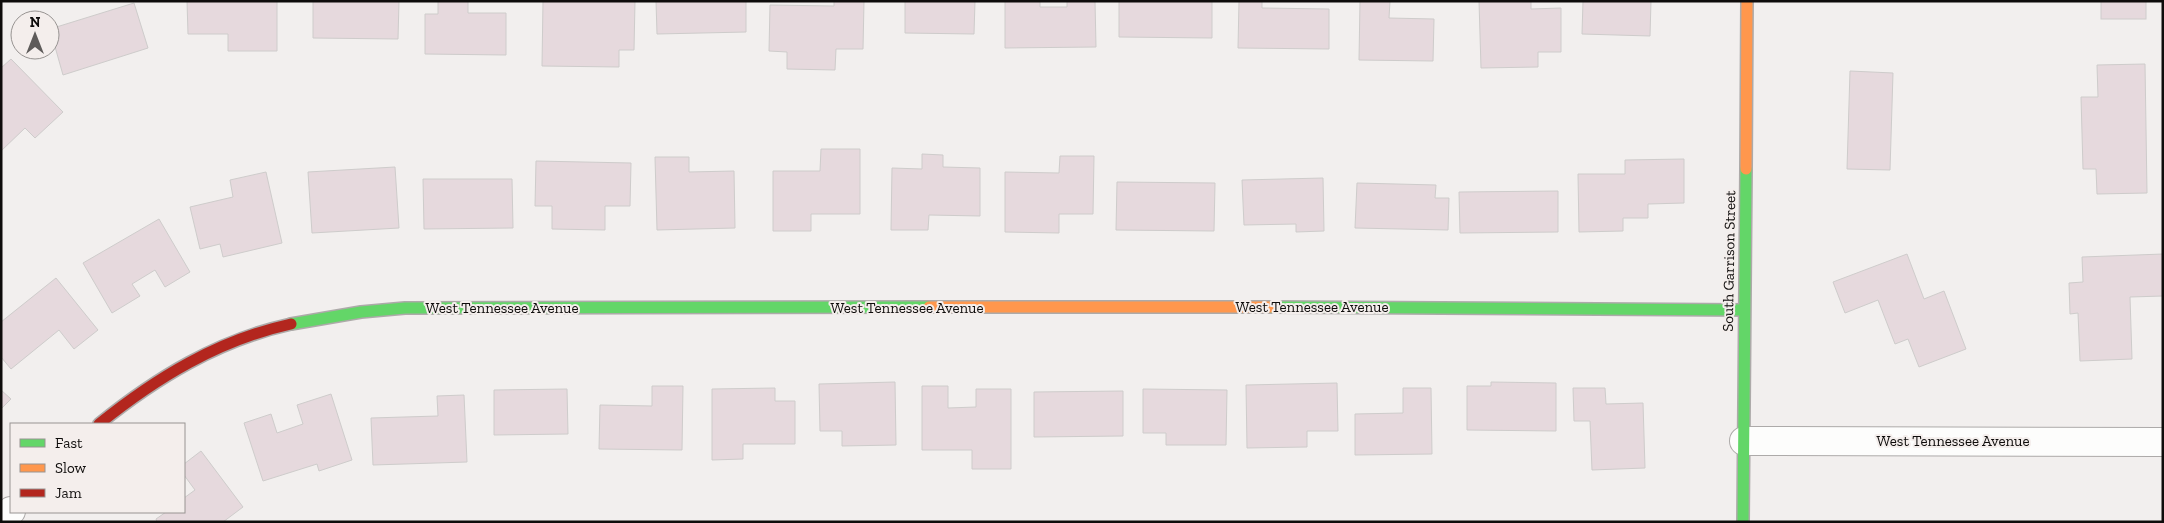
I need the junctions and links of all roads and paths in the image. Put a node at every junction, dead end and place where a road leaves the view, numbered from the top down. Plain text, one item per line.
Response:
1 (1747, 1) edge
2 (1744, 310) junction
3 (100, 423) edge
4 (1744, 441) junction
5 (2163, 442) edge
6 (10, 512) edge
7 (1, 521) edge
8 (1743, 522) edge

1 - 2 street, South Garrison Street
2 - 3 street, West Tennessee Avenue
2 - 4 street, South Garrison Street
4 - 5 street, West Tennessee Avenue
4 - 8 street, South Garrison Street
6 - 7 street

